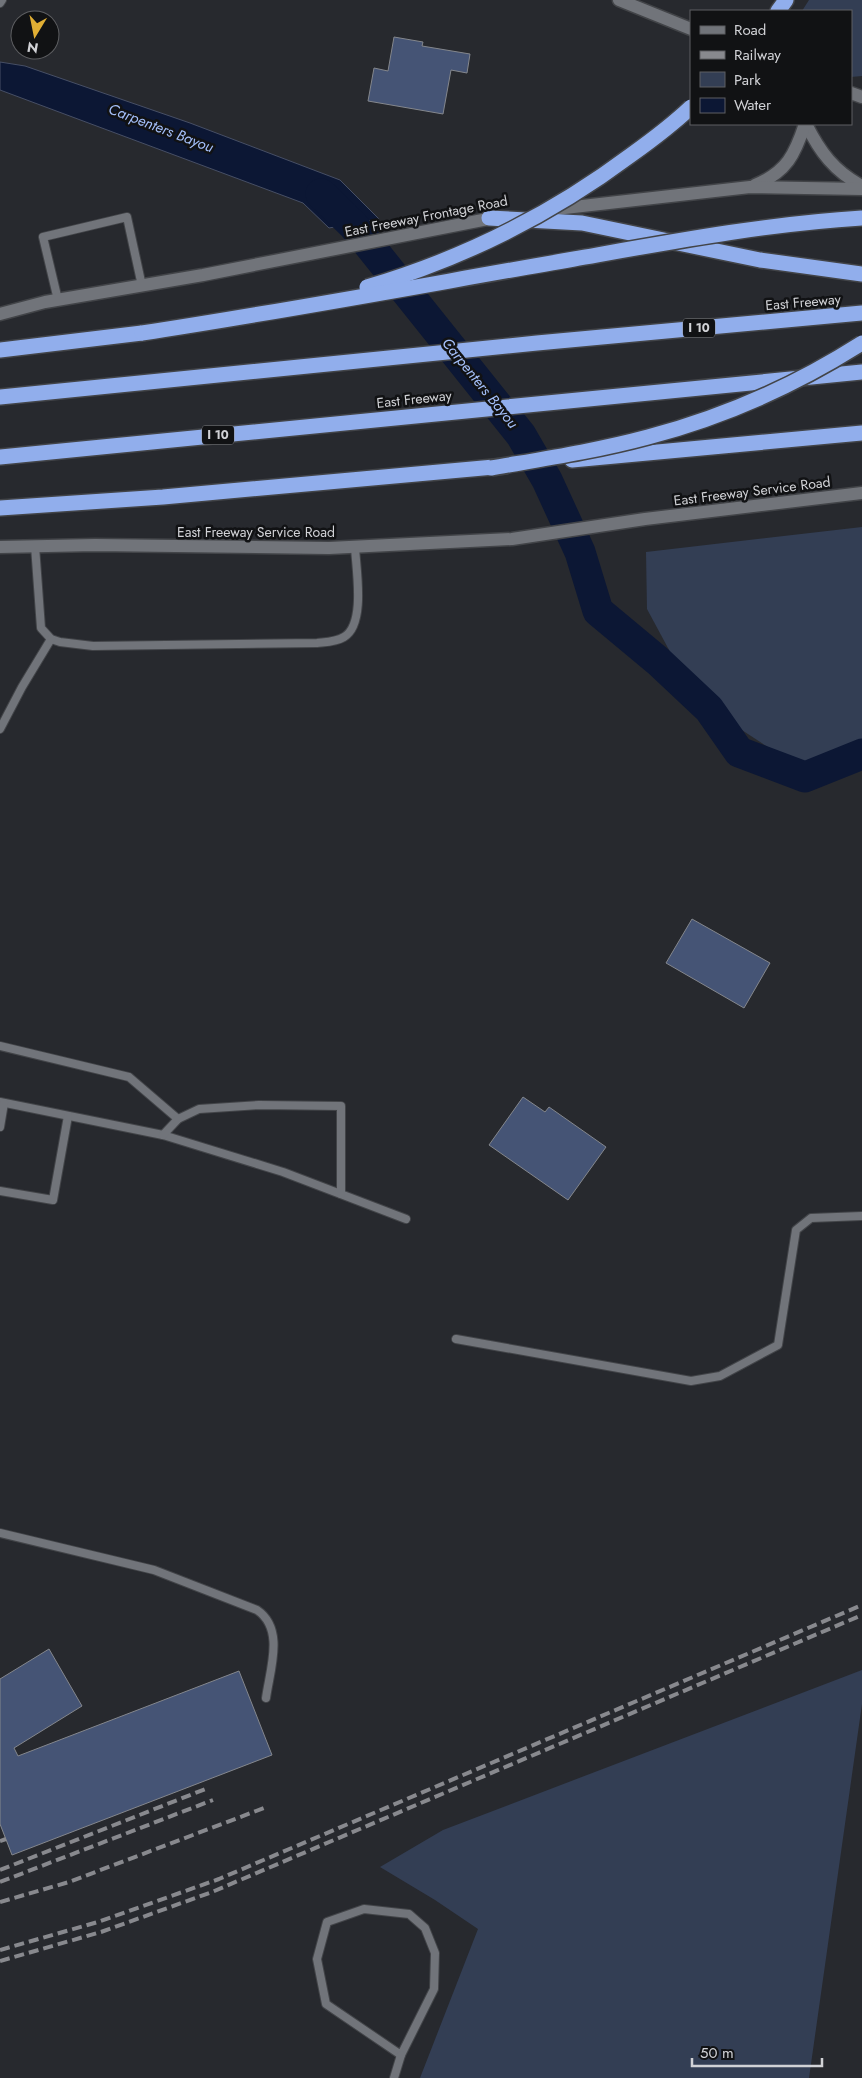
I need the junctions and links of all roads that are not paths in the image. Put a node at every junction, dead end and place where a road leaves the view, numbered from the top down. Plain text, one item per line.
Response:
1 (619, 0) edge
2 (690, 29) edge
3 (690, 108) edge
4 (805, 125) edge
5 (806, 125) edge
6 (750, 187) junction
7 (862, 188) edge
8 (489, 218) junction
9 (862, 218) edge
10 (862, 274) edge
11 (142, 286) junction
12 (58, 300) junction
13 (862, 313) edge
14 (0, 314) edge
15 (253, 316) junction
16 (862, 343) edge
17 (0, 350) edge
18 (862, 372) edge
19 (0, 397) edge
20 (862, 433) edge
21 (0, 457) edge
22 (491, 468) junction
23 (862, 493) edge
24 (0, 508) edge
25 (35, 546) junction
26 (0, 547) edge
27 (355, 547) junction
28 (51, 639) junction
29 (0, 730) edge
30 (0, 1046) edge
31 (2, 1102) edge
32 (68, 1116) junction
33 (178, 1119) junction
34 (0, 1127) edge
35 (163, 1135) junction
36 (0, 1191) edge
37 (341, 1194) junction
38 (862, 1216) edge
39 (406, 1219) dead end
40 (456, 1339) dead end
41 (0, 1533) edge
42 (266, 1698) dead end
43 (401, 2055) junction
44 (394, 2078) edge

1 - 2 main road
3 - 15 highway, bridge
4 - 6 main road
5 - 7 main road
6 - 7 main road, East Freeway Frontage Road
6 - 8 main road, East Freeway Frontage Road
8 - 10 highway
8 - 11 main road, East Freeway Frontage Road
9 - 15 highway, bridge
11 - 12 main road, East Freeway Frontage Road
11 - 12 lane
12 - 14 main road, East Freeway Frontage Road
13 - 19 highway, East Freeway / I 10
15 - 17 highway, bridge
16 - 22 highway, bridge
18 - 21 highway, East Freeway / I 10
20 - 22 highway, bridge
22 - 24 highway
23 - 27 main road, East Freeway Service Road
25 - 26 main road, East Freeway Service Road
25 - 27 main road, East Freeway Service Road
25 - 28 lane
27 - 28 lane
28 - 29 lane
30 - 33 lane
31 - 32 lane
31 - 34 lane
32 - 35 lane
32 - 36 lane
33 - 35 lane
33 - 37 lane
35 - 37 lane
37 - 39 lane
38 - 40 lane
41 - 42 lane
43 - 43 lane
43 - 44 lane

